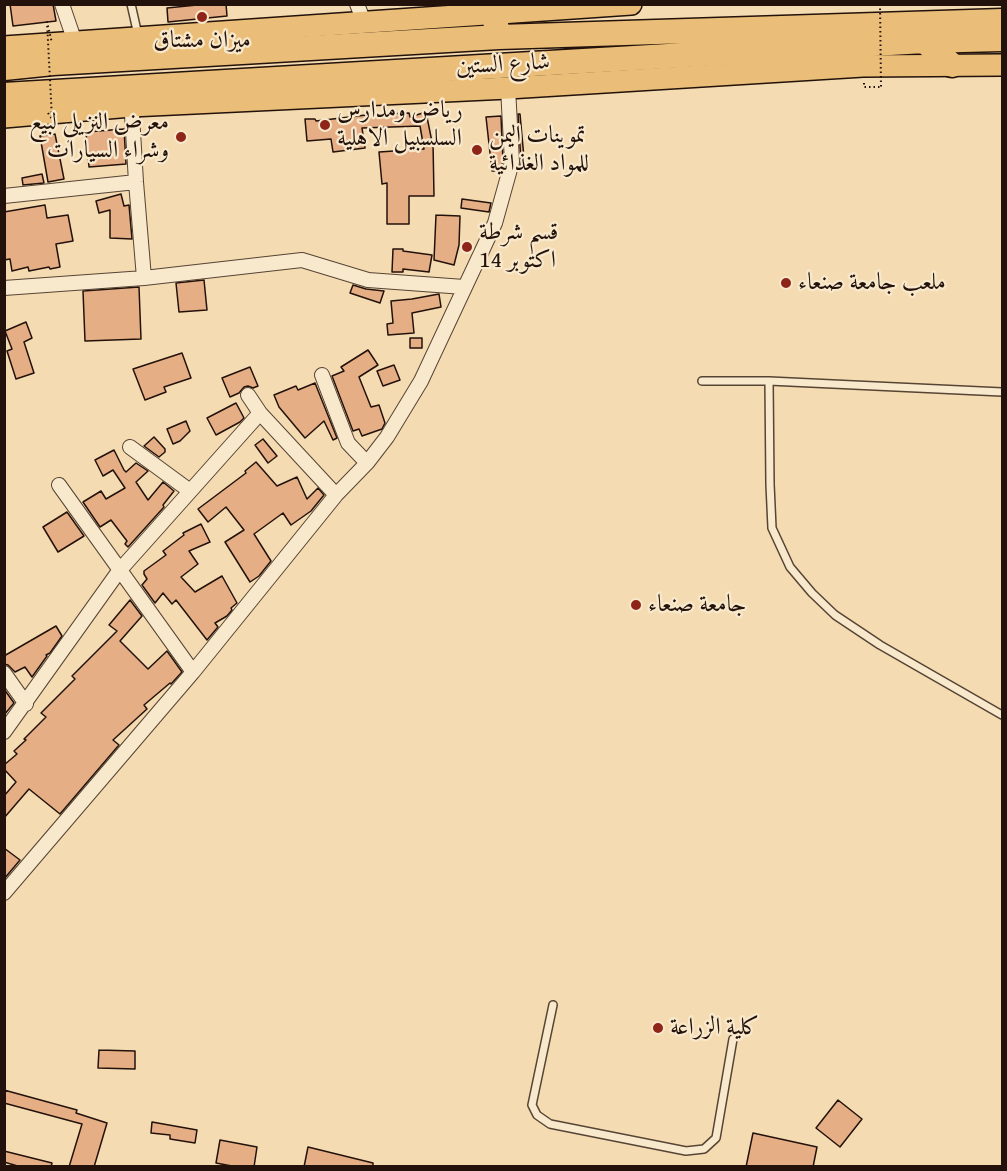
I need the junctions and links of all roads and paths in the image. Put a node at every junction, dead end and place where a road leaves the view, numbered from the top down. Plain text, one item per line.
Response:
1 (62, 4) edge
2 (131, 4) edge
3 (631, 4) edge
4 (880, 4) edge
5 (492, 9) edge
6 (360, 13) edge
7 (1002, 21) edge
8 (499, 37) junction
9 (1002, 39) edge
10 (924, 41) junction
11 (75, 42) junction
12 (52, 43) junction
13 (4, 47) edge
14 (139, 48) junction
15 (952, 65) junction
16 (1002, 65) edge
17 (4, 68) edge
18 (482, 78) junction
19 (864, 87) dead end
20 (508, 88) junction
21 (4, 95) edge
22 (130, 97) junction
23 (48, 113) junction
24 (4, 117) edge
25 (136, 182) junction
26 (4, 196) edge
27 (144, 278) junction
28 (464, 287) junction
29 (4, 288) edge
30 (322, 375) dead end
31 (702, 381) dead end
32 (769, 381) junction
33 (1002, 392) edge
34 (248, 395) dead end
35 (260, 413) junction
36 (130, 447) dead end
37 (367, 463) junction
38 (59, 485) dead end
39 (190, 491) junction
40 (336, 495) junction
41 (119, 571) junction
42 (193, 672) junction
43 (4, 673) edge
44 (26, 704) junction
45 (1002, 715) edge
46 (4, 732) edge
47 (4, 893) edge
48 (553, 1005) dead end
49 (733, 1039) dead end

1 - 11 street
2 - 14 lane
3 - 5 main road, شارع الستين
4 - 19 path, bridge
5 - 6 main road, شارع الستين
5 - 8 highway
6 - 14 main road, شارع الستين
7 - 8 highway, شارع الستين
8 - 14 highway, شارع الستين
9 - 10 highway, شارع الستين
10 - 15 highway
10 - 18 highway, شارع الستين
11 - 12 main road, شارع الستين
11 - 14 main road, شارع الستين
12 - 13 main road, شارع الستين
12 - 23 path, bridge
14 - 17 highway, شارع الستين
15 - 16 main road, شارع الستين
15 - 20 main road, شارع الستين
18 - 20 main road, شارع الستين
18 - 22 highway, شارع الستين
20 - 28 street
21 - 22 highway, شارع الستين
22 - 23 main road, شارع الستين
22 - 25 street
23 - 24 main road, شارع الستين
25 - 26 street
25 - 27 street
27 - 28 street
27 - 29 street
28 - 37 street
30 - 37 street
31 - 32 lane
32 - 33 lane
32 - 45 lane
34 - 35 street
35 - 39 street
35 - 40 street
36 - 39 street
37 - 40 street
38 - 41 street
39 - 41 street
40 - 42 street
41 - 42 street
41 - 44 street
42 - 47 street
43 - 44 street
44 - 46 street
48 - 49 lane

